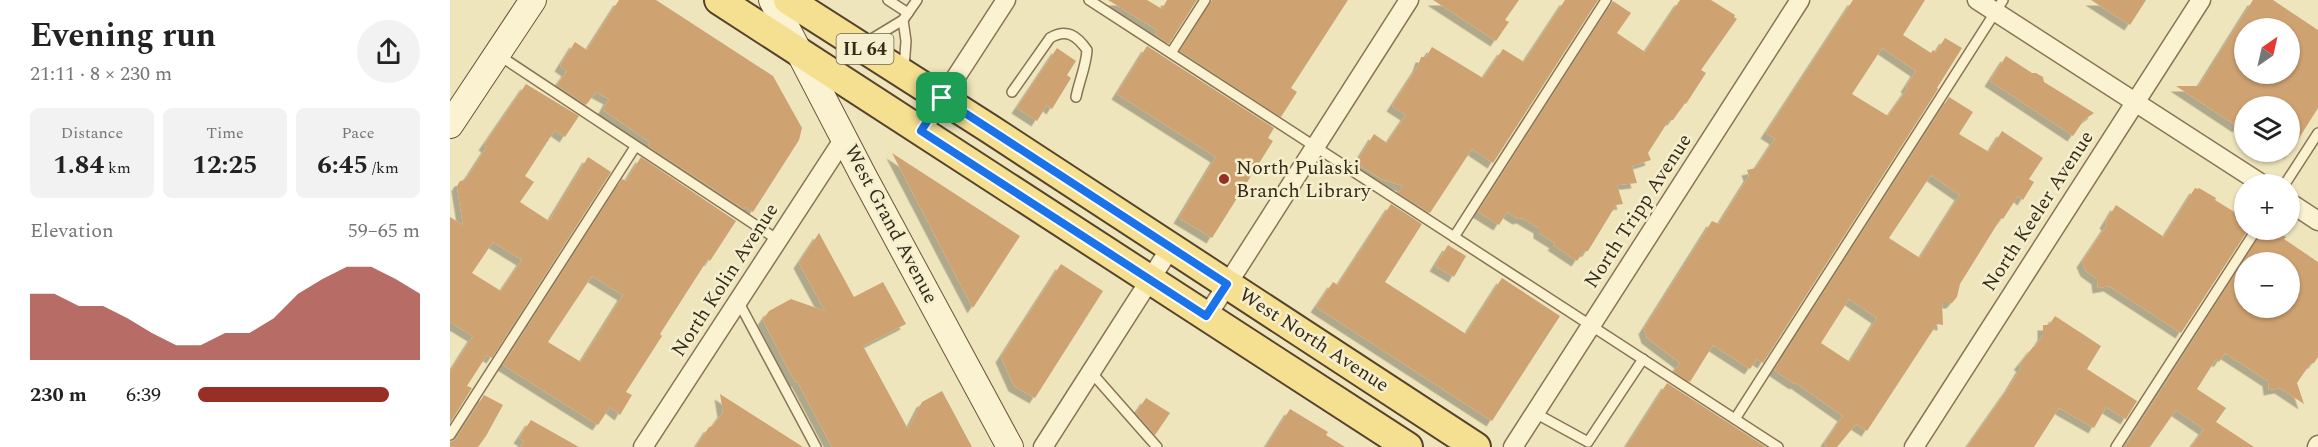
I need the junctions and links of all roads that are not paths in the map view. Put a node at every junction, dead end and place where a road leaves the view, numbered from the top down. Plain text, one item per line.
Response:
1 (533, 0) edge
2 (719, 0) edge
3 (772, 0) edge
4 (788, 0) edge
5 (888, 0) edge
6 (917, 0) edge
7 (1006, 0) edge
8 (1089, 0) edge
9 (1205, 0) edge
10 (1409, 0) edge
11 (1605, 0) edge
12 (1800, 0) edge
13 (1977, 0) edge
14 (2200, 0) edge
15 (1999, 6) edge
16 (905, 16) junction
17 (860, 46) junction
18 (1171, 53) junction
19 (496, 54) junction
20 (800, 54) junction
21 (903, 73) junction
22 (1012, 92) dead end
23 (1076, 97) dead end
24 (942, 98) junction
25 (2135, 102) junction
26 (450, 125) edge
27 (921, 131) junction
28 (2318, 133) edge
29 (845, 137) junction
30 (1315, 146) junction
31 (635, 147) junction
32 (2247, 174) edge
33 (2291, 174) edge
34 (2300, 209) edge
35 (2318, 221) edge
36 (1454, 237) junction
37 (778, 240) junction
38 (2250, 240) edge
39 (1172, 247) junction
40 (1150, 280) junction
41 (1227, 284) junction
42 (738, 301) junction
43 (1206, 316) junction
44 (1591, 326) junction
45 (1643, 360) junction
46 (1091, 372) junction
47 (1535, 413) junction
48 (1735, 419) junction
49 (450, 435) edge
50 (1459, 443) edge
51 (643, 447) edge
52 (816, 447) edge
53 (1010, 447) edge
54 (1042, 447) edge
55 (1157, 447) edge
56 (1408, 447) edge
57 (1513, 447) edge
58 (1778, 447) edge
59 (1914, 447) edge
60 (2116, 447) edge

1 - 19 main road
2 - 20 main road, West North Avenue / IL 64
3 - 20 main road, West Grand Avenue
4 - 17 main road, West North Avenue / IL 64
5 - 16 lane
6 - 16 lane
7 - 24 street
8 - 18 lane
9 - 18 lane
10 - 30 street
11 - 36 lane
12 - 44 street, North Tripp Avenue
13 - 15 street
14 - 25 street, North Keeler Avenue
15 - 25 street
15 - 48 lane
16 - 17 lane
16 - 21 lane
17 - 21 main road, West North Avenue / IL 64
18 - 30 lane
19 - 26 main road
19 - 31 lane
20 - 27 main road, West North Avenue / IL 64
20 - 29 main road, West Grand Avenue
21 - 24 main road, West North Avenue / IL 64
22 - 23 lane
24 - 27 street
24 - 39 main road, West North Avenue / IL 64
25 - 32 street
25 - 59 street, North Keeler Avenue
27 - 40 main road, West North Avenue / IL 64
28 - 33 lane
29 - 37 street, North Kolin Avenue
29 - 53 main road, West Grand Avenue
30 - 36 lane
30 - 41 street
31 - 37 lane
31 - 49 lane
34 - 35 street
36 - 44 lane
37 - 42 street, North Kolin Avenue
38 - 60 lane
39 - 40 street
39 - 41 main road, West North Avenue / IL 64
40 - 43 main road, West North Avenue / IL 64
40 - 46 street
41 - 43 street
41 - 50 main road, West North Avenue / IL 64
42 - 51 street, North Kolin Avenue
42 - 52 lane
43 - 56 main road, West North Avenue / IL 64
44 - 45 lane
44 - 47 street, North Tripp Avenue
45 - 47 lane
45 - 48 lane
46 - 54 street
46 - 55 lane
47 - 57 street, North Tripp Avenue
48 - 58 lane

